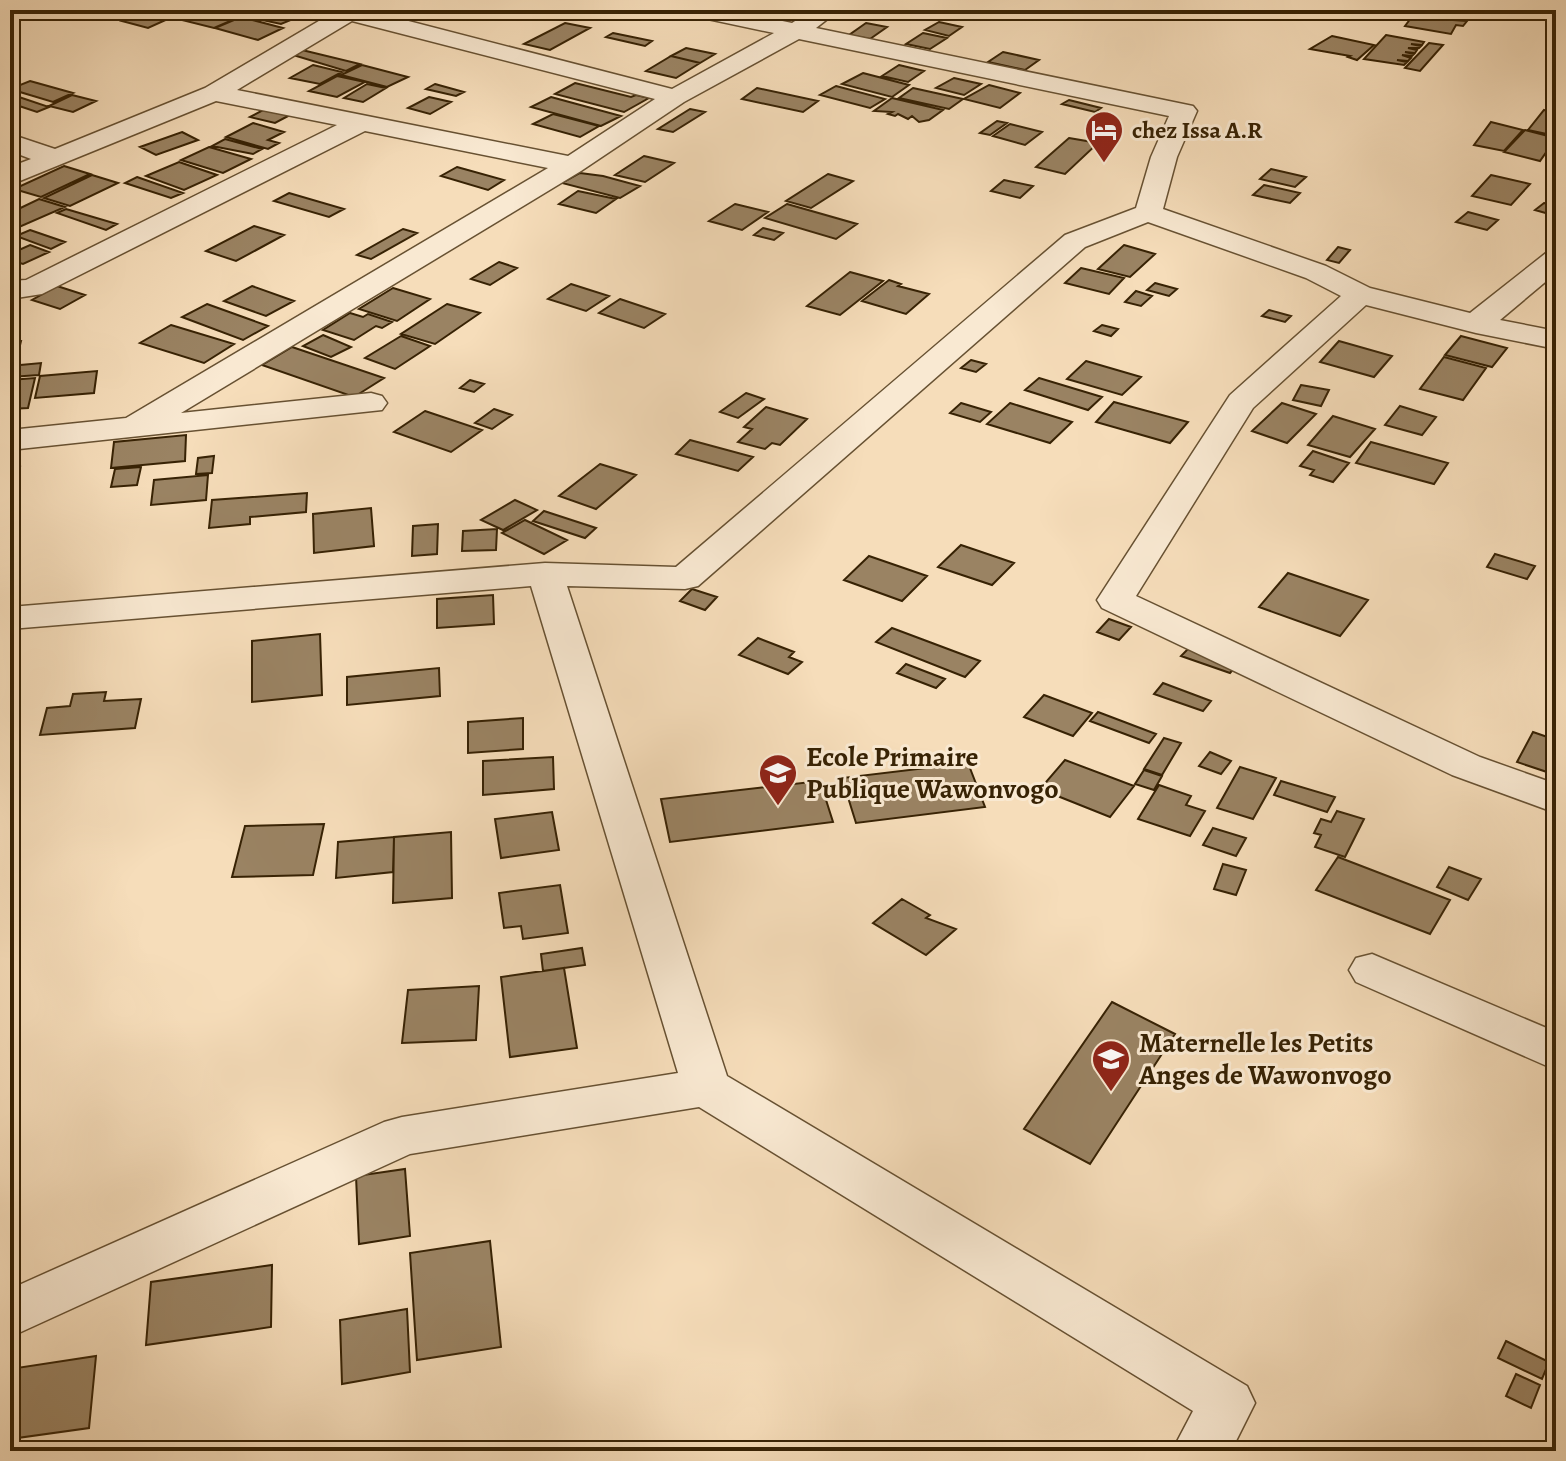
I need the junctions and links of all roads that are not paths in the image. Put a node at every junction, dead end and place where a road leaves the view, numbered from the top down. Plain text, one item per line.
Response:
1 (697, 10) edge
2 (828, 10) edge
3 (346, 11) edge
4 (796, 31) junction
5 (214, 93) junction
6 (675, 97) junction
7 (363, 122) junction
8 (10, 142) edge
9 (57, 159) junction
10 (572, 165) junction
11 (10, 177) edge
12 (1148, 213) junction
13 (1556, 259) edge
14 (10, 290) edge
15 (1360, 294) junction
16 (1476, 324) junction
17 (1556, 340) edge
18 (371, 403) dead end
19 (131, 429) junction
20 (10, 440) edge
21 (545, 574) junction
22 (10, 618) edge
23 (1556, 799) edge
24 (1372, 970) dead end
25 (1556, 1052) edge
26 (706, 1087) junction
27 (10, 1314) edge
28 (1201, 1451) edge

1 - 4 street
2 - 4 street
3 - 5 street
3 - 6 street
4 - 6 street
4 - 12 street
5 - 7 street
5 - 9 street
6 - 10 street
7 - 10 street
7 - 14 street
8 - 9 street
9 - 11 street
10 - 19 street
12 - 15 street
12 - 21 street
13 - 16 street
15 - 16 street
15 - 23 street
16 - 17 street
18 - 19 street
19 - 20 street
21 - 22 street
21 - 26 street
24 - 25 street
26 - 27 street
26 - 28 street

